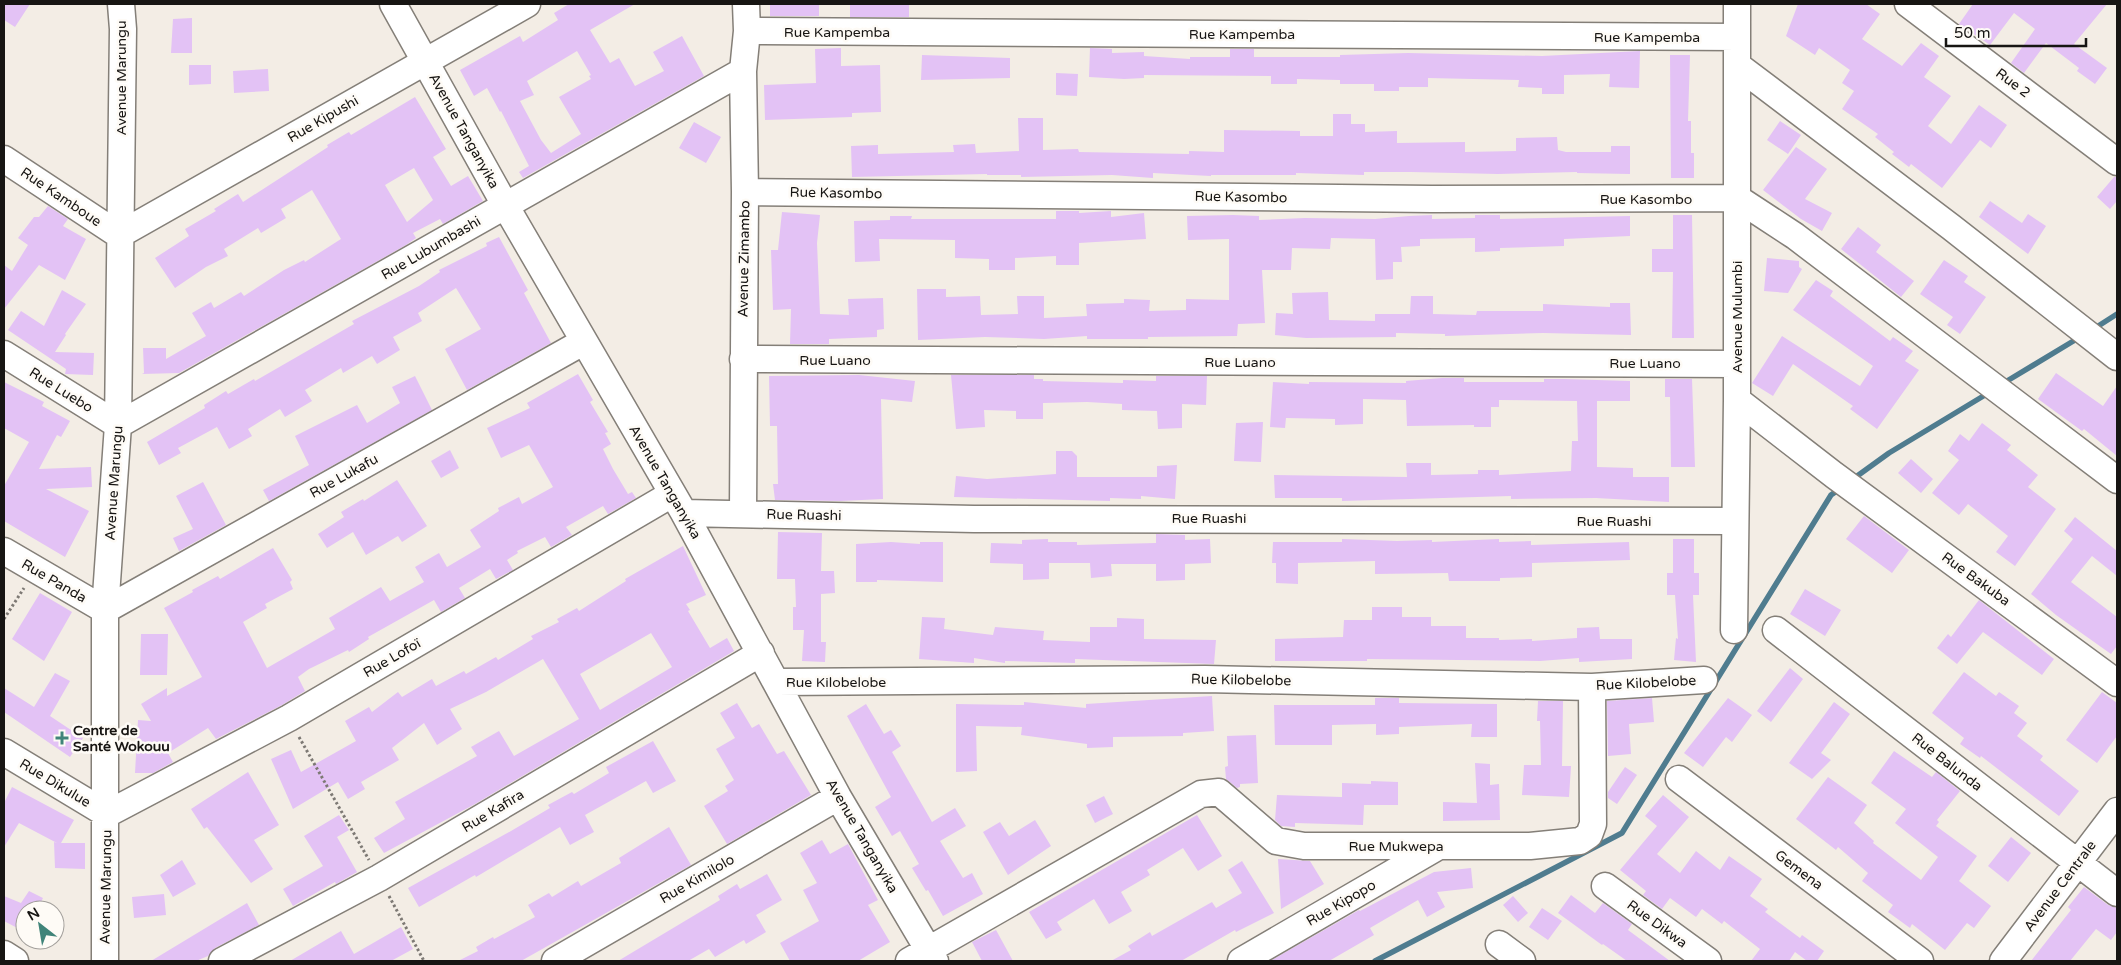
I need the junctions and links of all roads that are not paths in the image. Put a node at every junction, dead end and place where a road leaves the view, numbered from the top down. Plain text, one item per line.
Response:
1 (121, 4) edge
2 (393, 4) edge
3 (527, 4) edge
4 (746, 4) edge
5 (1737, 4) edge
6 (1908, 4) edge
7 (747, 31) junction
8 (1738, 37) junction
9 (425, 60) junction
10 (1737, 66) junction
11 (743, 70) junction
12 (4, 159) edge
13 (2117, 162) edge
14 (745, 192) junction
15 (1738, 198) junction
16 (505, 206) junction
17 (119, 235) junction
18 (583, 342) junction
19 (4, 354) edge
20 (2117, 357) edge
21 (743, 359) junction
22 (1736, 364) junction
23 (1737, 400) junction
24 (118, 425) junction
25 (2117, 480) edge
26 (678, 504) junction
27 (743, 514) junction
28 (1735, 521) junction
29 (4, 551) edge
30 (105, 610) junction
31 (1734, 630) dead end
32 (1776, 630) dead end
33 (761, 653) junction
34 (1704, 680) dead end
35 (777, 682) junction
36 (2117, 682) edge
37 (1592, 687) junction
38 (4, 752) edge
39 (1679, 778) dead end
40 (838, 797) junction
41 (2117, 811) edge
42 (107, 814) junction
43 (1440, 846) junction
44 (2078, 864) junction
45 (1605, 886) dead end
46 (2117, 893) edge
47 (1499, 944) dead end
48 (4, 954) edge
49 (924, 957) edge
50 (15, 961) edge
51 (105, 961) edge
52 (222, 961) edge
53 (555, 961) edge
54 (1242, 961) edge
55 (1522, 961) edge
56 (1708, 961) edge
57 (1920, 961) edge
58 (2003, 961) edge

1 - 17 street, Avenue Marungu
2 - 9 street, Avenue Tanganyika
3 - 9 street, Rue Kipushi
4 - 7 street, Avenue Zimambo
5 - 8 street, Avenue Mulumbi
6 - 13 street, Rue 2
7 - 8 street, Rue Kampemba
7 - 11 street, Avenue Zimambo
8 - 10 street, Avenue Mulumbi
9 - 16 street, Avenue Tanganyika
9 - 17 street, Rue Kipushi
10 - 15 street, Avenue Mulumbi
10 - 20 street
11 - 14 street, Avenue Zimambo
11 - 16 street, Rue Lubumbashi
12 - 17 street, Rue Kamboue
14 - 15 street, Rue Kasombo
14 - 21 street, Avenue Zimambo
15 - 22 street, Avenue Mulumbi
15 - 25 street
16 - 18 street, Avenue Tanganyika
16 - 24 street, Rue Lubumbashi
17 - 24 street, Avenue Marungu
18 - 26 street, Avenue Tanganyika
18 - 30 street, Rue Lukafu
19 - 24 street, Rue Luebo
21 - 22 street, Rue Luano
21 - 27 street, Avenue Zimambo
22 - 23 street, Avenue Mulumbi
23 - 28 street, Avenue Mulumbi
23 - 36 street, Rue Bakuba
24 - 30 street, Avenue Marungu
26 - 27 street, Rue Ruashi
26 - 33 street, Avenue Tanganyika
26 - 42 street, Rue Lofoï
27 - 28 street, Rue Ruashi
28 - 31 street, Avenue Mulumbi
29 - 30 street, Rue Panda
30 - 42 street, Avenue Marungu
32 - 44 street, Rue Balunda
33 - 35 street, Avenue Tanganyika
33 - 52 street, Rue Kafira
34 - 37 street, Rue Kilobelobe
35 - 37 street, Rue Kilobelobe
35 - 40 street, Avenue Tanganyika
37 - 43 street, Rue Mukwepa
38 - 42 street, Rue Dikulue
39 - 57 street, Gemena
40 - 49 street, Avenue Tanganyika
40 - 53 street, Rue Kimilolo
41 - 44 street, Avenue Centrale
42 - 51 street, Avenue Marungu
43 - 49 street, Rue Mukwepa
43 - 54 street, Rue Kipopo
44 - 46 street, Rue Balunda
44 - 58 street, Avenue Centrale
45 - 56 street, Rue Dikwa
47 - 55 street
48 - 50 street

